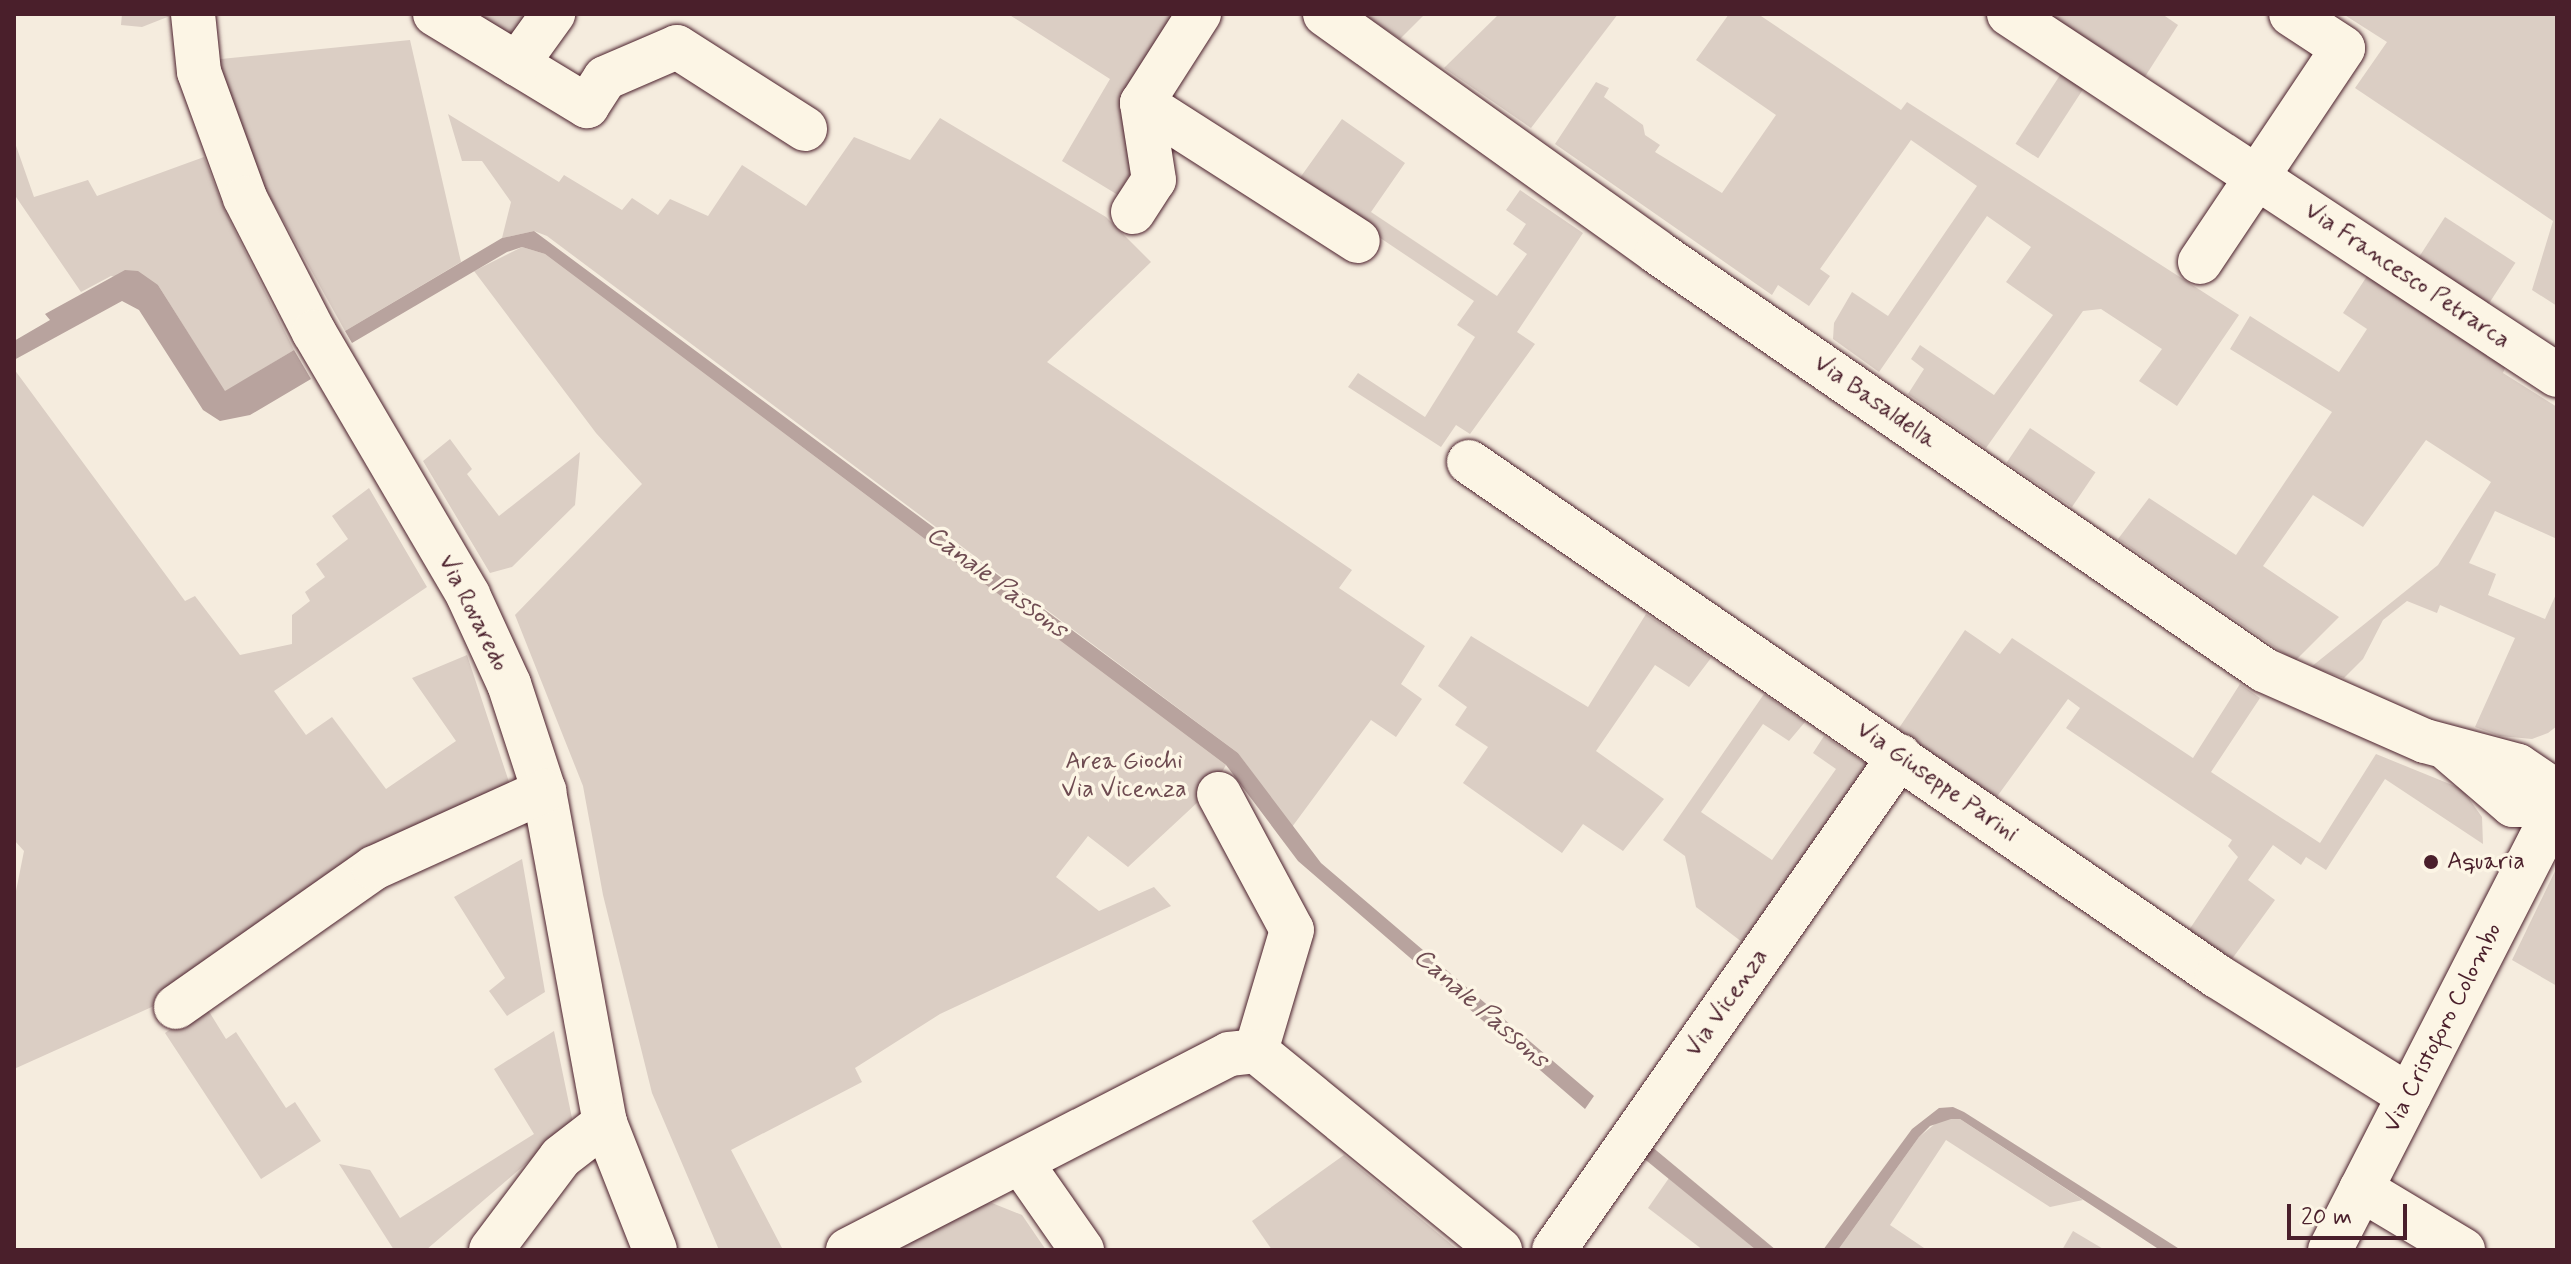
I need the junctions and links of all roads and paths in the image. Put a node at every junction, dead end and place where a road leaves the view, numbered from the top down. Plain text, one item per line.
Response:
1 (193, 14) edge
2 (435, 14) edge
3 (553, 14) edge
4 (1199, 14) edge
5 (1325, 14) edge
6 (2009, 14) edge
7 (2291, 14) edge
8 (517, 64) junction
9 (1142, 103) junction
10 (805, 129) dead end
11 (2258, 176) junction
12 (1133, 212) dead end
13 (1358, 241) dead end
14 (2200, 262) dead end
15 (2557, 375) edge
16 (1469, 462) dead end
17 (1900, 756) junction
18 (544, 791) junction
19 (1219, 794) dead end
20 (2557, 805) edge
21 (176, 1007) dead end
22 (1256, 1051) junction
23 (2409, 1096) junction
24 (605, 1123) junction
25 (1022, 1164) junction
26 (2361, 1189) junction
27 (491, 1250) edge
28 (655, 1250) edge
29 (848, 1250) edge
30 (1082, 1250) edge
31 (1500, 1250) edge
32 (1554, 1250) edge
33 (2330, 1250) edge
34 (2463, 1250) edge

1 - 18 street, Via Rovaredo
2 - 8 street
3 - 8 street
4 - 9 street
5 - 20 street, Via Basaldella
6 - 11 street, Via Francesco Petrarca
7 - 11 street
8 - 10 street
9 - 12 street
9 - 13 street
11 - 14 street
11 - 15 street, Via Francesco Petrarca
16 - 17 street, Via Giuseppe Parini
17 - 23 street, Via Giuseppe Parini
17 - 32 street, Via Vicenza
18 - 21 street
18 - 24 street, Via Rovaredo
19 - 22 street
20 - 23 street, Via Cristoforo Colombo
22 - 25 street
22 - 31 street
23 - 26 street, Via Cristoforo Colombo
24 - 27 street
24 - 28 street, Via Rovaredo
25 - 29 street
25 - 30 street
26 - 33 street, Via Cristoforo Colombo
26 - 34 street

